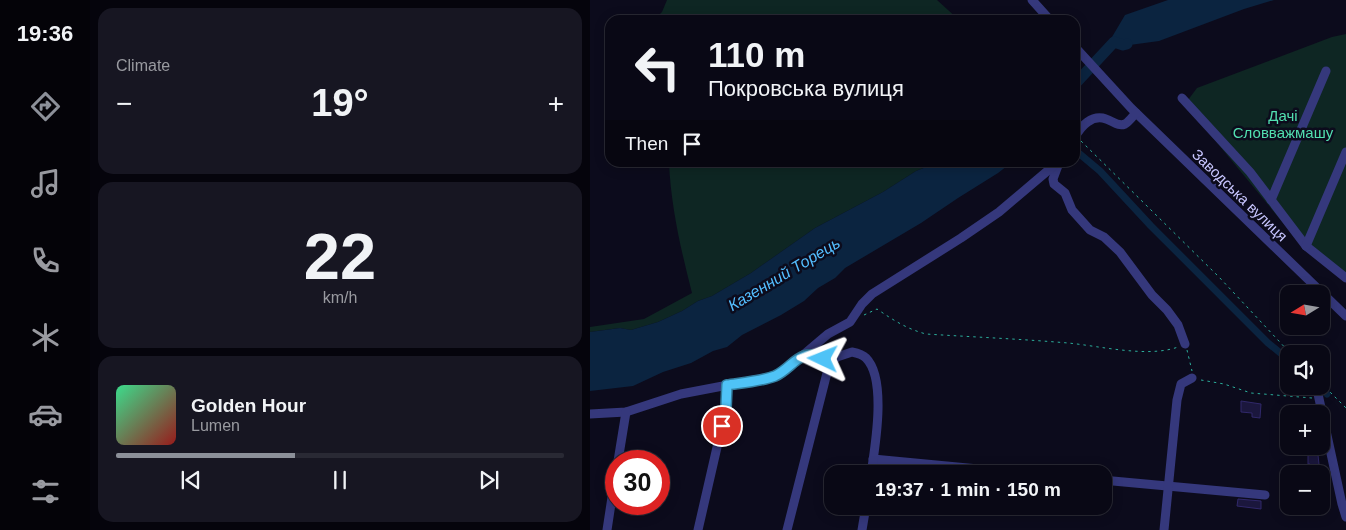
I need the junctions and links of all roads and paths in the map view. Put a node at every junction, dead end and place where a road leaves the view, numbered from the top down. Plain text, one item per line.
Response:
1 (1032, 0) edge
2 (1046, 15) edge
3 (1080, 52) edge
4 (1326, 71) dead end
5 (1182, 98) dead end
6 (1136, 113) junction
7 (1080, 128) edge
8 (1080, 142) edge
9 (1346, 152) edge
10 (1053, 167) edge
11 (1057, 167) edge
12 (1271, 200) junction
13 (1306, 246) junction
14 (1346, 278) edge
15 (1346, 316) edge
16 (850, 322) junction
17 (1185, 344) junction
18 (1283, 345) edge
19 (802, 356) junction
20 (829, 365) junction
21 (1192, 378) junction
22 (727, 385) junction
23 (1330, 392) edge
24 (1319, 396) joint
25 (1346, 408) edge
26 (626, 412) junction
27 (590, 414) edge
28 (620, 450) edge
29 (873, 460) junction
30 (872, 465) edge
31 (930, 465) edge
32 (1112, 481) edge
33 (1168, 486) junction
34 (1265, 495) dead end
35 (609, 515) edge
36 (864, 515) edge
37 (1346, 517) edge
38 (607, 530) edge
39 (698, 530) edge
40 (787, 530) edge
41 (862, 530) edge
42 (1164, 530) edge

1 - 2 street
3 - 6 street, Заводська вулиця
4 - 12 street
5 - 12 street
6 - 7 street
6 - 15 street, Заводська вулиця
8 - 18 path
9 - 13 street
10 - 16 street
11 - 17 street
12 - 13 street
13 - 14 street
16 - 17 path
16 - 19 street
17 - 21 path
19 - 20 street
19 - 22 street
20 - 29 street
20 - 40 street
21 - 24 path
21 - 33 street
22 - 26 street
22 - 39 street
23 - 25 path
24 - 37 street
26 - 27 street
26 - 28 street
29 - 30 street
29 - 31 street
32 - 33 street
33 - 34 street
33 - 42 street
35 - 38 street
36 - 41 street

